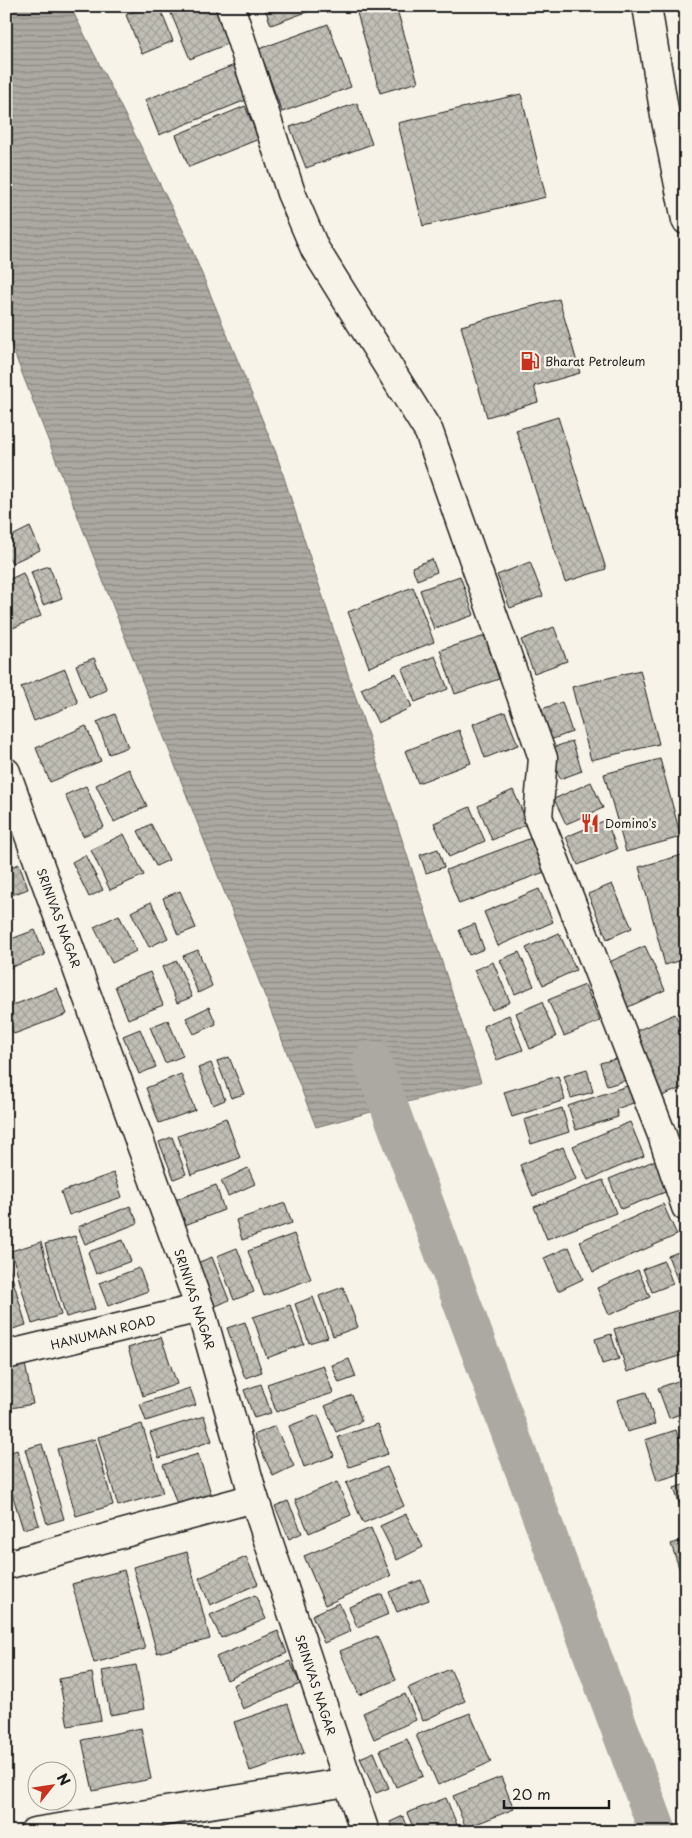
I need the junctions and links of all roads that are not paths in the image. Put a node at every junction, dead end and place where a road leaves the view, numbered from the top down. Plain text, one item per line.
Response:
1 (230, 6) edge
2 (647, 6) edge
3 (686, 220) edge
4 (6, 772) edge
5 (686, 1207) edge
6 (200, 1308) junction
7 (6, 1356) edge
8 (254, 1498) junction
9 (6, 1565) edge
10 (348, 1782) junction
11 (34, 1832) edge
12 (365, 1832) edge

1 - 5 main road
2 - 3 main road
4 - 6 main road, SRINIVAS NAGAR
6 - 7 main road, HANUMAN ROAD
6 - 8 main road, SRINIVAS NAGAR
8 - 9 main road
8 - 10 main road, SRINIVAS NAGAR
10 - 11 main road
10 - 12 main road, SRINIVAS NAGAR

